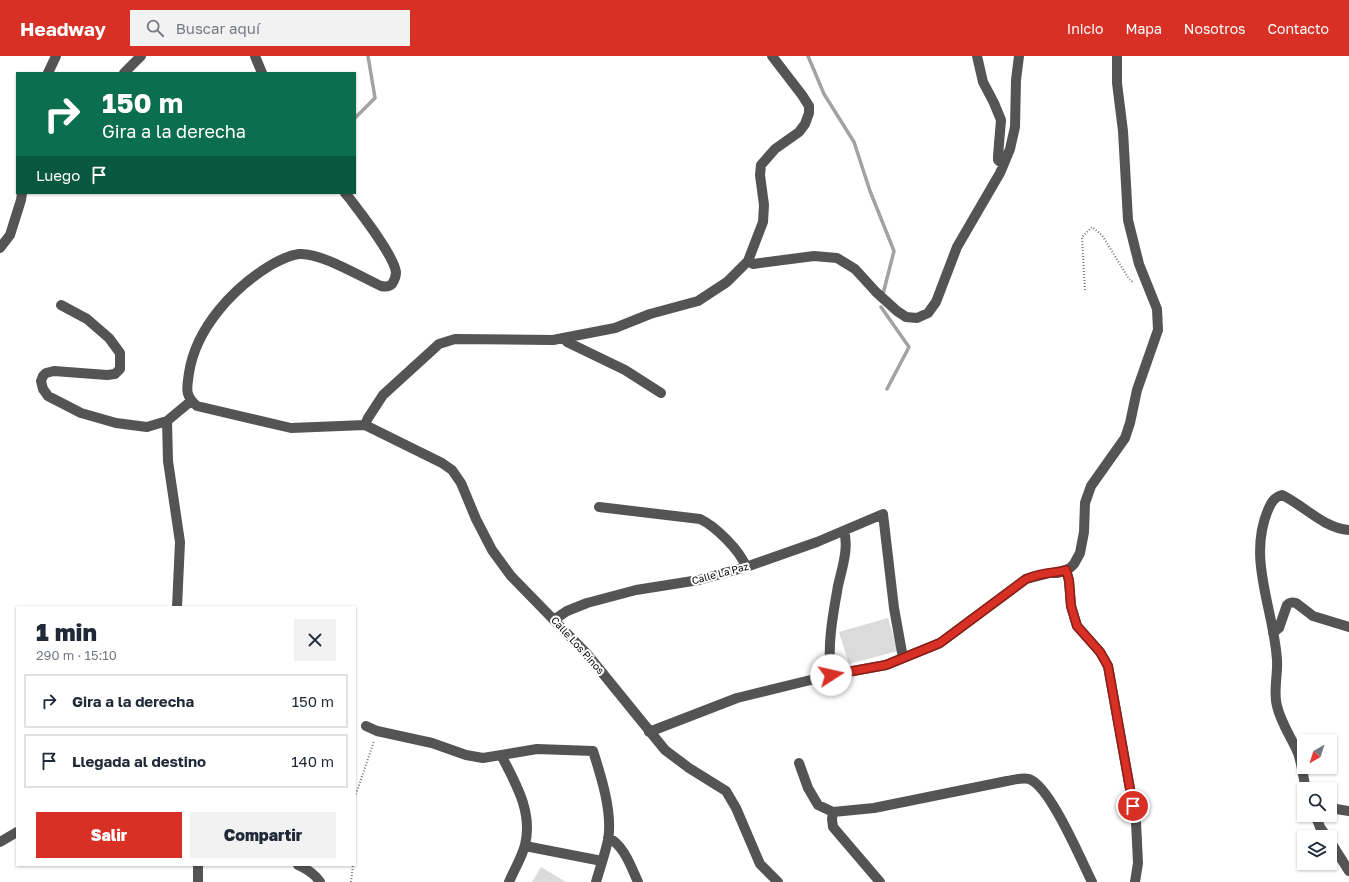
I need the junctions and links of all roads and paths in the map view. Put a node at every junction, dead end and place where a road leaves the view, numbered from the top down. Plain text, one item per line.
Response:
1 (56, 56) edge
2 (142, 56) edge
3 (255, 56) edge
4 (772, 56) edge
5 (977, 56) edge
6 (1019, 56) edge
7 (1117, 56) edge
8 (48, 72) edge
9 (125, 72) edge
10 (262, 72) edge
11 (1003, 164) junction
12 (22, 194) edge
13 (346, 194) edge
14 (0, 248) edge
15 (748, 261) junction
16 (1135, 284) dead end
17 (1084, 290) dead end
18 (61, 305) dead end
19 (565, 338) junction
20 (661, 393) dead end
21 (191, 401) junction
22 (167, 421) junction
23 (365, 425) junction
24 (599, 507) dead end
25 (1349, 530) edge
26 (844, 531) junction
27 (746, 567) junction
28 (1066, 570) junction
29 (177, 606) edge
30 (555, 620) junction
31 (1349, 628) edge
32 (1273, 633) junction
33 (903, 658) junction
34 (831, 675) junction
35 (366, 726) dead end
36 (378, 731) junction
37 (649, 732) junction
38 (501, 755) junction
39 (799, 763) dead end
40 (1305, 782) edge
41 (356, 794) edge
42 (1337, 809) edge
43 (1349, 811) edge
44 (833, 812) junction
45 (16, 833) edge
46 (608, 838) junction
47 (0, 842) edge
48 (525, 846) junction
49 (1337, 852) edge
50 (602, 860) junction
51 (198, 866) edge
52 (300, 866) edge
53 (353, 866) edge
54 (1349, 871) edge
55 (198, 882) edge
56 (320, 882) edge
57 (350, 882) edge
58 (509, 882) edge
59 (596, 882) edge
60 (638, 882) edge
61 (778, 882) edge
62 (880, 882) edge
63 (1092, 882) edge
64 (1135, 882) edge

1 - 8 street
2 - 9 street
3 - 10 street
4 - 15 street
5 - 11 street
6 - 11 street
7 - 28 street
11 - 15 street
12 - 14 street
13 - 21 street
15 - 19 street
16 - 17 path
18 - 22 street
19 - 20 street
19 - 23 street
21 - 22 street
21 - 23 street
22 - 29 street
23 - 30 street, Calle Los Pinos
24 - 27 street
25 - 32 street
26 - 27 street, Calle La Paz
26 - 33 street, Calle La Paz
26 - 34 street
27 - 30 street, Calle La Paz
28 - 33 street
28 - 64 street
30 - 37 street, Calle Los Pinos
31 - 32 street
32 - 40 street
33 - 34 street
34 - 37 street
35 - 36 street
36 - 38 street
36 - 41 path
37 - 61 street, Calle Los Pinos
38 - 46 street
38 - 48 street
39 - 44 street
42 - 43 street
44 - 62 street
44 - 63 street
45 - 47 street
46 - 50 street
46 - 60 street
48 - 50 street
48 - 58 street
49 - 54 street
50 - 59 street
51 - 55 street
52 - 56 street
53 - 57 path

